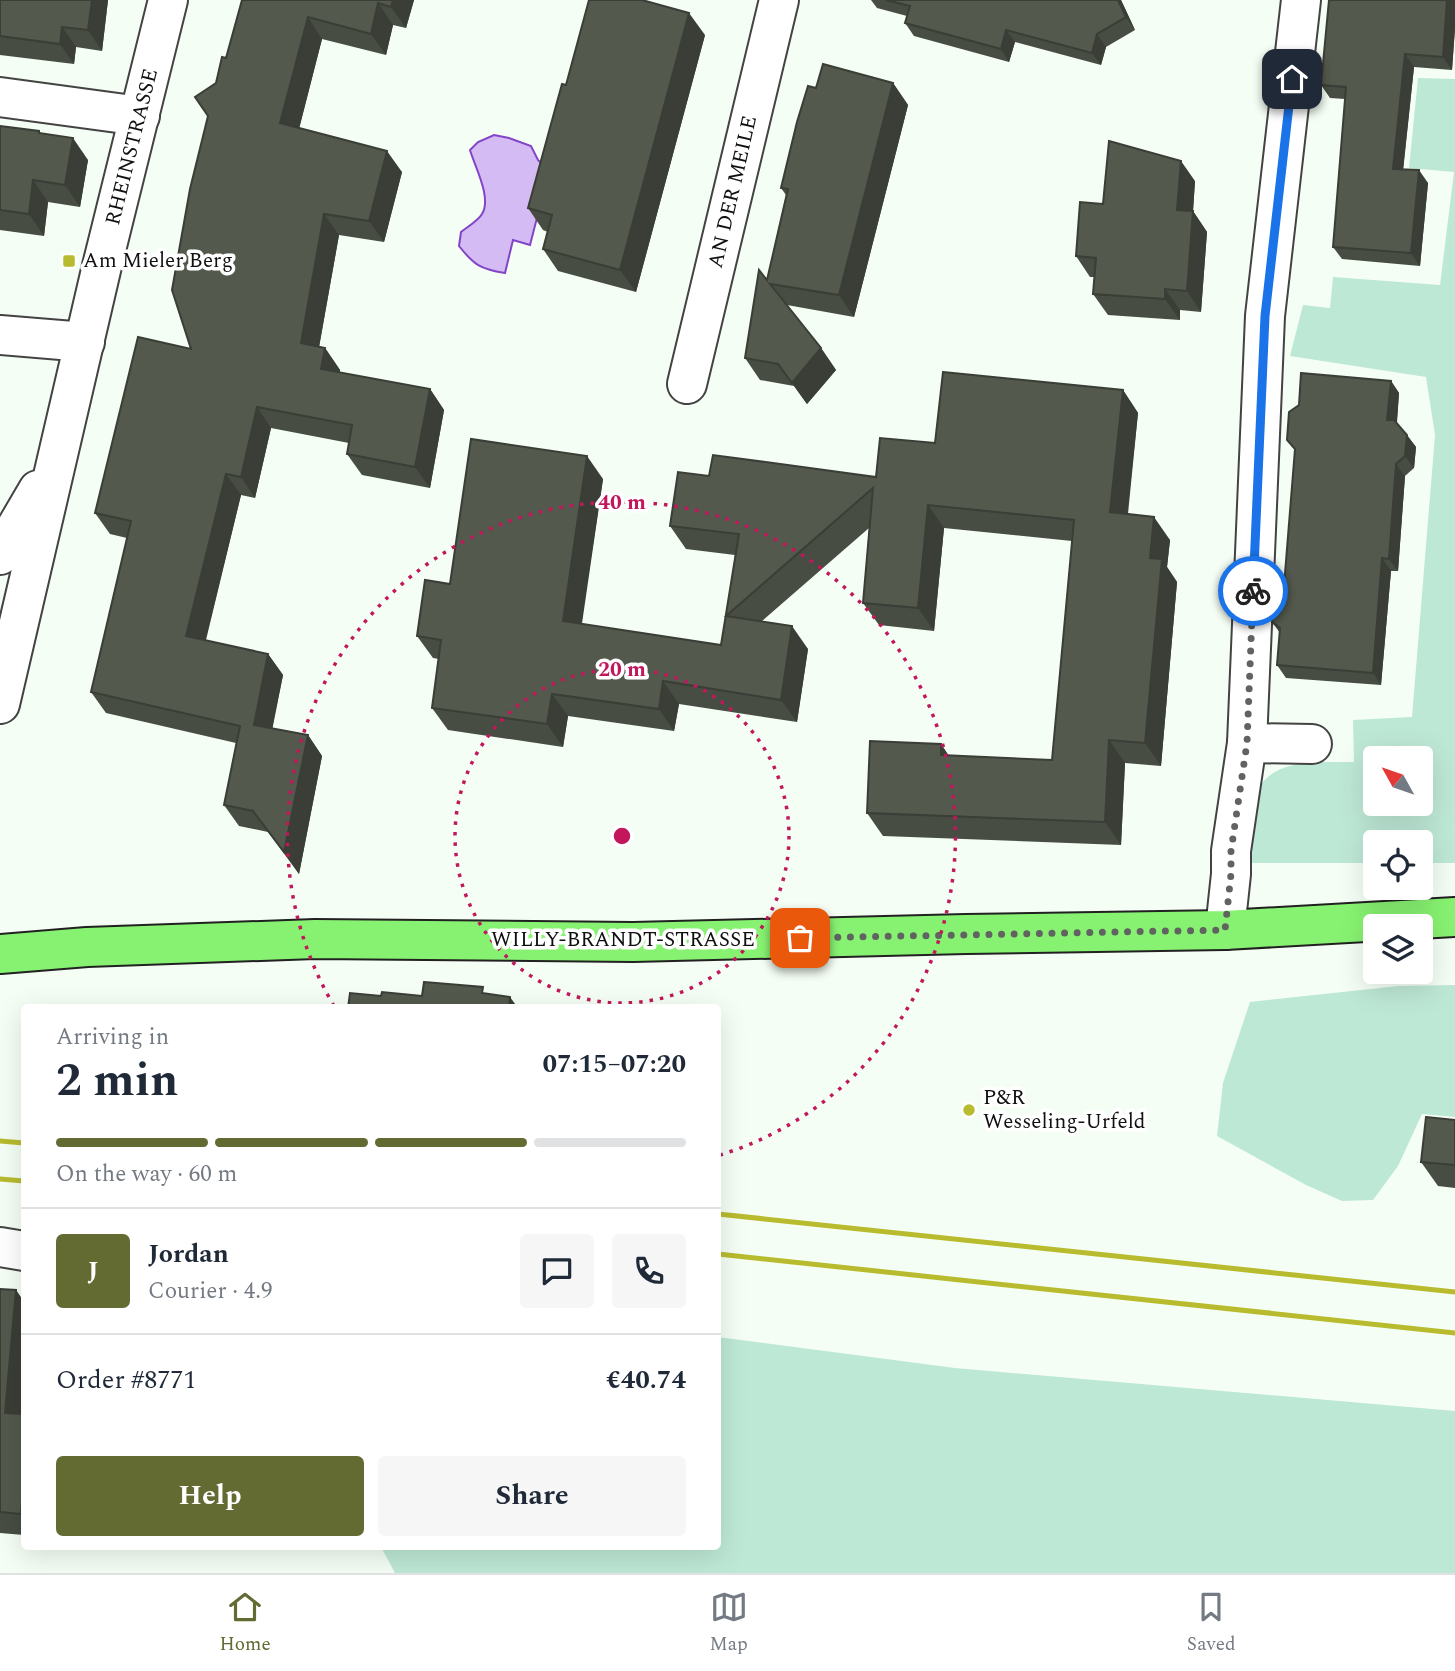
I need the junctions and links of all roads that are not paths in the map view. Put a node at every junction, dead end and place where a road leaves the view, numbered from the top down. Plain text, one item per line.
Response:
1 (168, 0) edge
2 (779, 0) edge
3 (1301, 0) edge
4 (0, 97) edge
5 (140, 116) junction
6 (0, 335) edge
7 (85, 342) junction
8 (687, 384) dead end
9 (58, 458) junction
10 (0, 555) edge
11 (0, 704) edge
12 (1247, 743) junction
13 (1312, 744) dead end
14 (1455, 918) edge
15 (1225, 930) junction
16 (0, 954) edge
17 (0, 1247) edge
18 (21, 1250) edge

1 - 5 street, RHEINSTRASSE
2 - 8 street, AN DER MEILE
3 - 12 street
4 - 5 street
5 - 7 street, RHEINSTRASSE
6 - 7 street
7 - 9 street, RHEINSTRASSE
9 - 10 street, RHEINSTRASSE
9 - 11 street, RHEINSTRASSE
12 - 13 street
12 - 15 street
14 - 15 main road, WILLY-BRANDT-STRASSE
15 - 16 main road, WILLY-BRANDT-STRASSE
17 - 18 street

